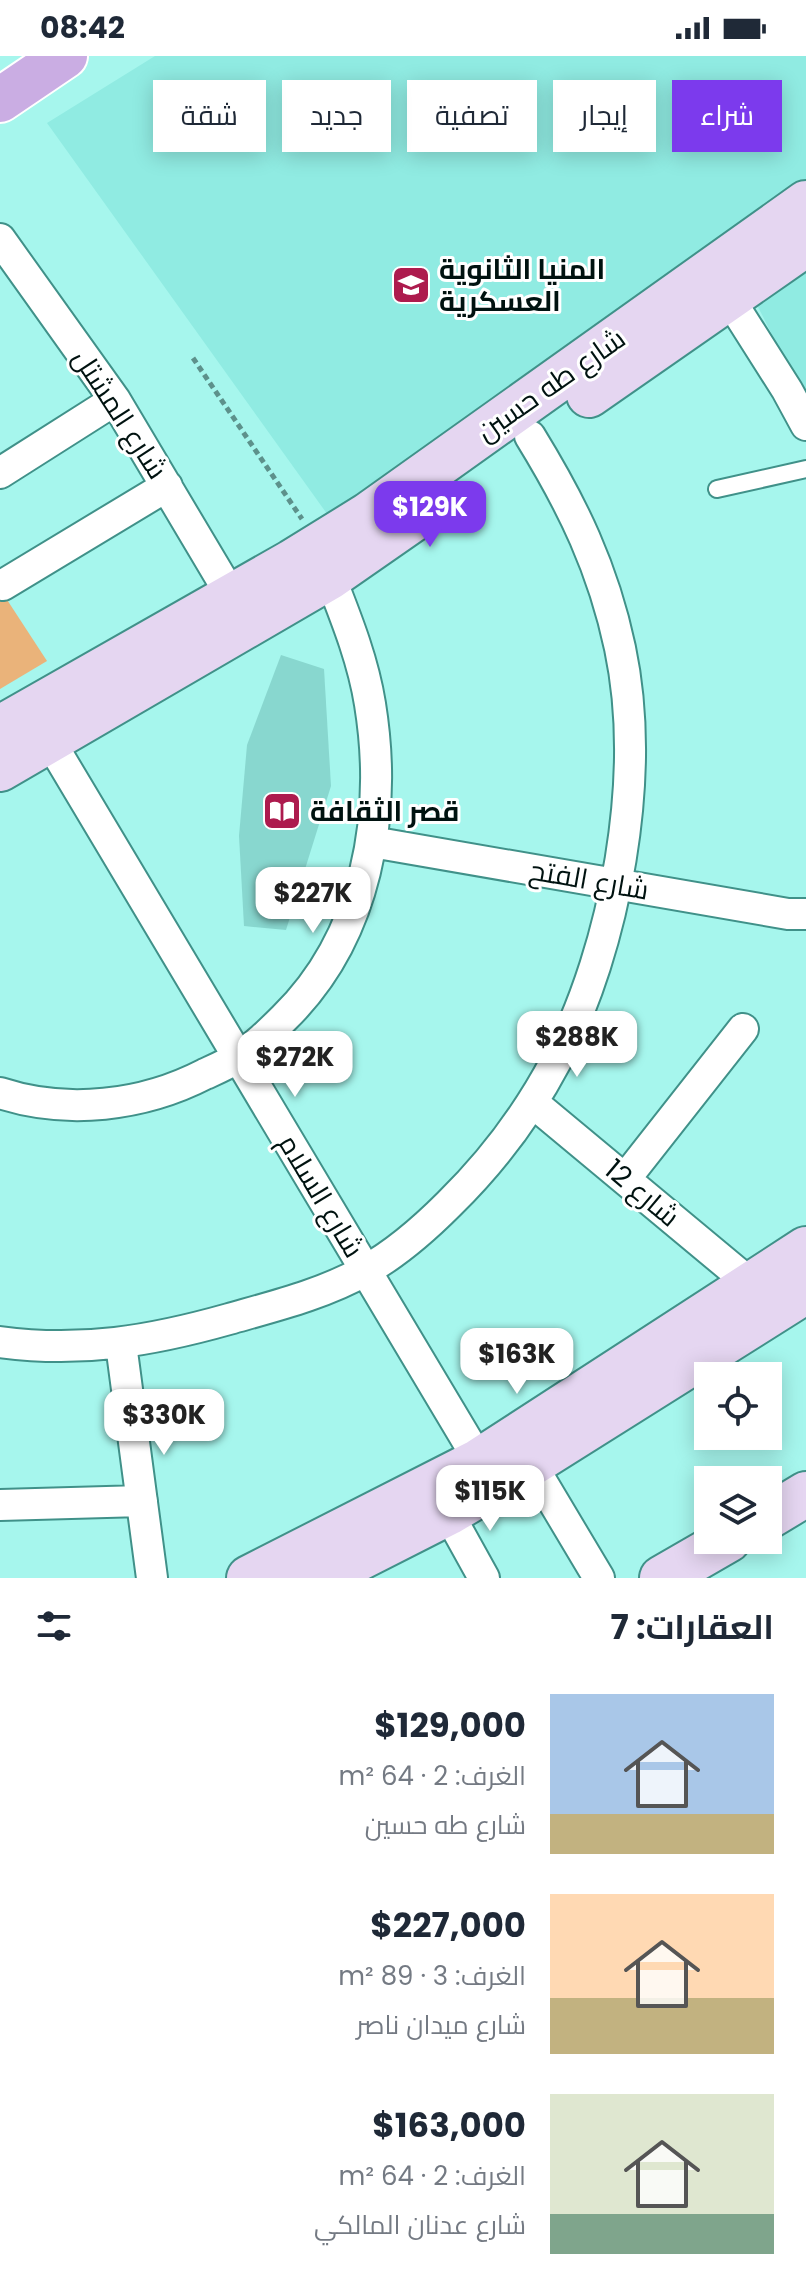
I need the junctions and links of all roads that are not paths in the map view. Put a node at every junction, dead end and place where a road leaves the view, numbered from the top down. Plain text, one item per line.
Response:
1 (65, 56) edge
2 (0, 100) edge
3 (806, 203) edge
4 (0, 239) edge
5 (806, 244) edge
6 (728, 297) junction
7 (115, 400) junction
8 (806, 425) edge
9 (530, 436) junction
10 (806, 469) edge
11 (0, 473) edge
12 (167, 486) junction
13 (717, 489) dead end
14 (325, 561) junction
15 (3, 585) dead end
16 (239, 610) junction
17 (0, 728) edge
18 (49, 740) junction
19 (0, 769) edge
20 (372, 842) junction
21 (615, 884) junction
22 (806, 914) edge
23 (743, 1029) dead end
24 (238, 1057) junction
25 (0, 1093) edge
26 (532, 1102) junction
27 (625, 1179) junction
28 (806, 1249) edge
29 (366, 1271) junction
30 (752, 1285) junction
31 (806, 1291) edge
32 (0, 1342) edge
33 (121, 1344) junction
34 (531, 1464) junction
35 (486, 1474) junction
36 (806, 1494) edge
37 (142, 1501) junction
38 (0, 1505) edge
39 (782, 1509) edge
40 (448, 1513) junction
41 (704, 1554) edge
42 (152, 1578) edge
43 (249, 1578) edge
44 (320, 1578) edge
45 (484, 1578) edge
46 (599, 1578) edge
47 (662, 1578) edge

1 - 2 main road
3 - 14 main road, شارع طه حسين
4 - 7 street, شارع المشتل
5 - 6 main road, شارع طه حسين
6 - 8 street
6 - 9 main road, شارع طه حسين
7 - 11 street
7 - 12 street, شارع المشتل
9 - 14 main road, شارع طه حسين
9 - 21 street
10 - 13 lane
12 - 15 street
12 - 16 street, شارع المشتل
14 - 16 main road, شارع طه حسين
14 - 20 street
16 - 17 main road, شارع طه حسين
16 - 18 main road, شارع طه حسين
18 - 19 main road, شارع طه حسين
18 - 24 street, شارع السلام
20 - 21 street, شارع الفتح
20 - 24 street
21 - 22 street, شارع الفتح
21 - 26 street
23 - 27 street
24 - 25 street
24 - 29 street, شارع السلام
26 - 27 street, شارع 12
26 - 29 street
27 - 30 street, شارع 12
28 - 30 main road
29 - 33 street
29 - 35 street, شارع السلام
30 - 35 main road
31 - 34 main road
32 - 33 street
33 - 37 street
34 - 35 main road
34 - 46 street
35 - 40 main road
35 - 43 main road
36 - 39 main road
37 - 38 street
37 - 42 street
40 - 44 main road
40 - 45 street
41 - 47 main road

